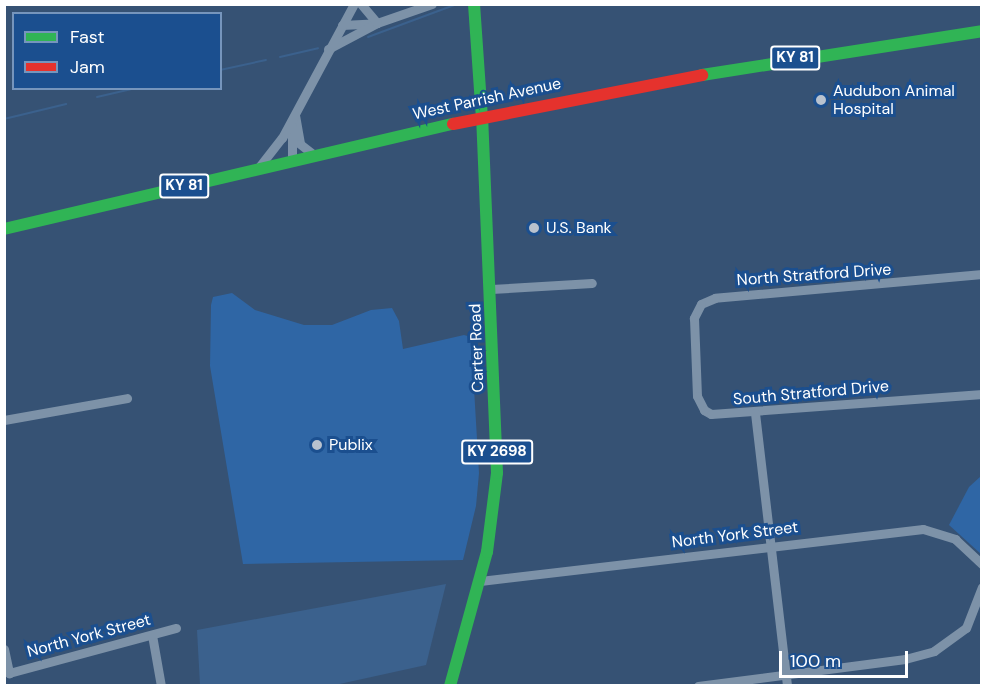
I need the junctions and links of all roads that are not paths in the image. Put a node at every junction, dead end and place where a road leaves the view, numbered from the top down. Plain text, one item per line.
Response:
1 (361, 4) edge
2 (432, 4) edge
3 (474, 4) edge
4 (349, 7) edge
5 (377, 23) junction
6 (342, 25) junction
7 (981, 31) edge
8 (328, 48) junction
9 (295, 115) junction
10 (482, 117) junction
11 (313, 154) junction
12 (292, 159) junction
13 (259, 167) junction
14 (4, 229) edge
15 (981, 274) edge
16 (592, 283) dead end
17 (490, 289) junction
18 (694, 353) joint
19 (981, 394) edge
20 (127, 398) dead end
21 (755, 413) junction
22 (4, 420) edge
23 (768, 546) junction
24 (981, 564) edge
25 (480, 581) junction
26 (981, 587) edge
27 (176, 628) dead end
28 (152, 635) junction
29 (4, 649) edge
30 (785, 675) junction
31 (161, 686) edge
32 (450, 686) edge
33 (698, 686) edge
34 (786, 686) edge

1 - 5 street
2 - 5 street
3 - 10 main road, Carter Road
4 - 6 street
5 - 6 street
5 - 8 street
6 - 8 street
7 - 10 main road, West Parrish Avenue / KY 81
8 - 9 street
9 - 11 street
9 - 12 street
9 - 13 street
10 - 11 main road, West Parrish Avenue / KY 81
10 - 17 main road, Carter Road / KY 2698
11 - 12 main road, West Parrish Avenue / KY 81
12 - 13 main road, West Parrish Avenue / KY 81
13 - 14 main road, West Parrish Avenue / KY 81
15 - 18 street, North Stratford Drive
16 - 17 street
17 - 25 main road, Carter Road / KY 2698
18 - 21 street, South Stratford Drive
19 - 21 street, South Stratford Drive
20 - 22 street
21 - 23 street
23 - 24 street, North York Street
23 - 25 street, North York Street
23 - 30 street
25 - 32 main road, Carter Road / KY 2698
26 - 30 street
27 - 28 street, North York Street
28 - 29 street, North York Street
28 - 31 street
30 - 33 street
30 - 34 street

